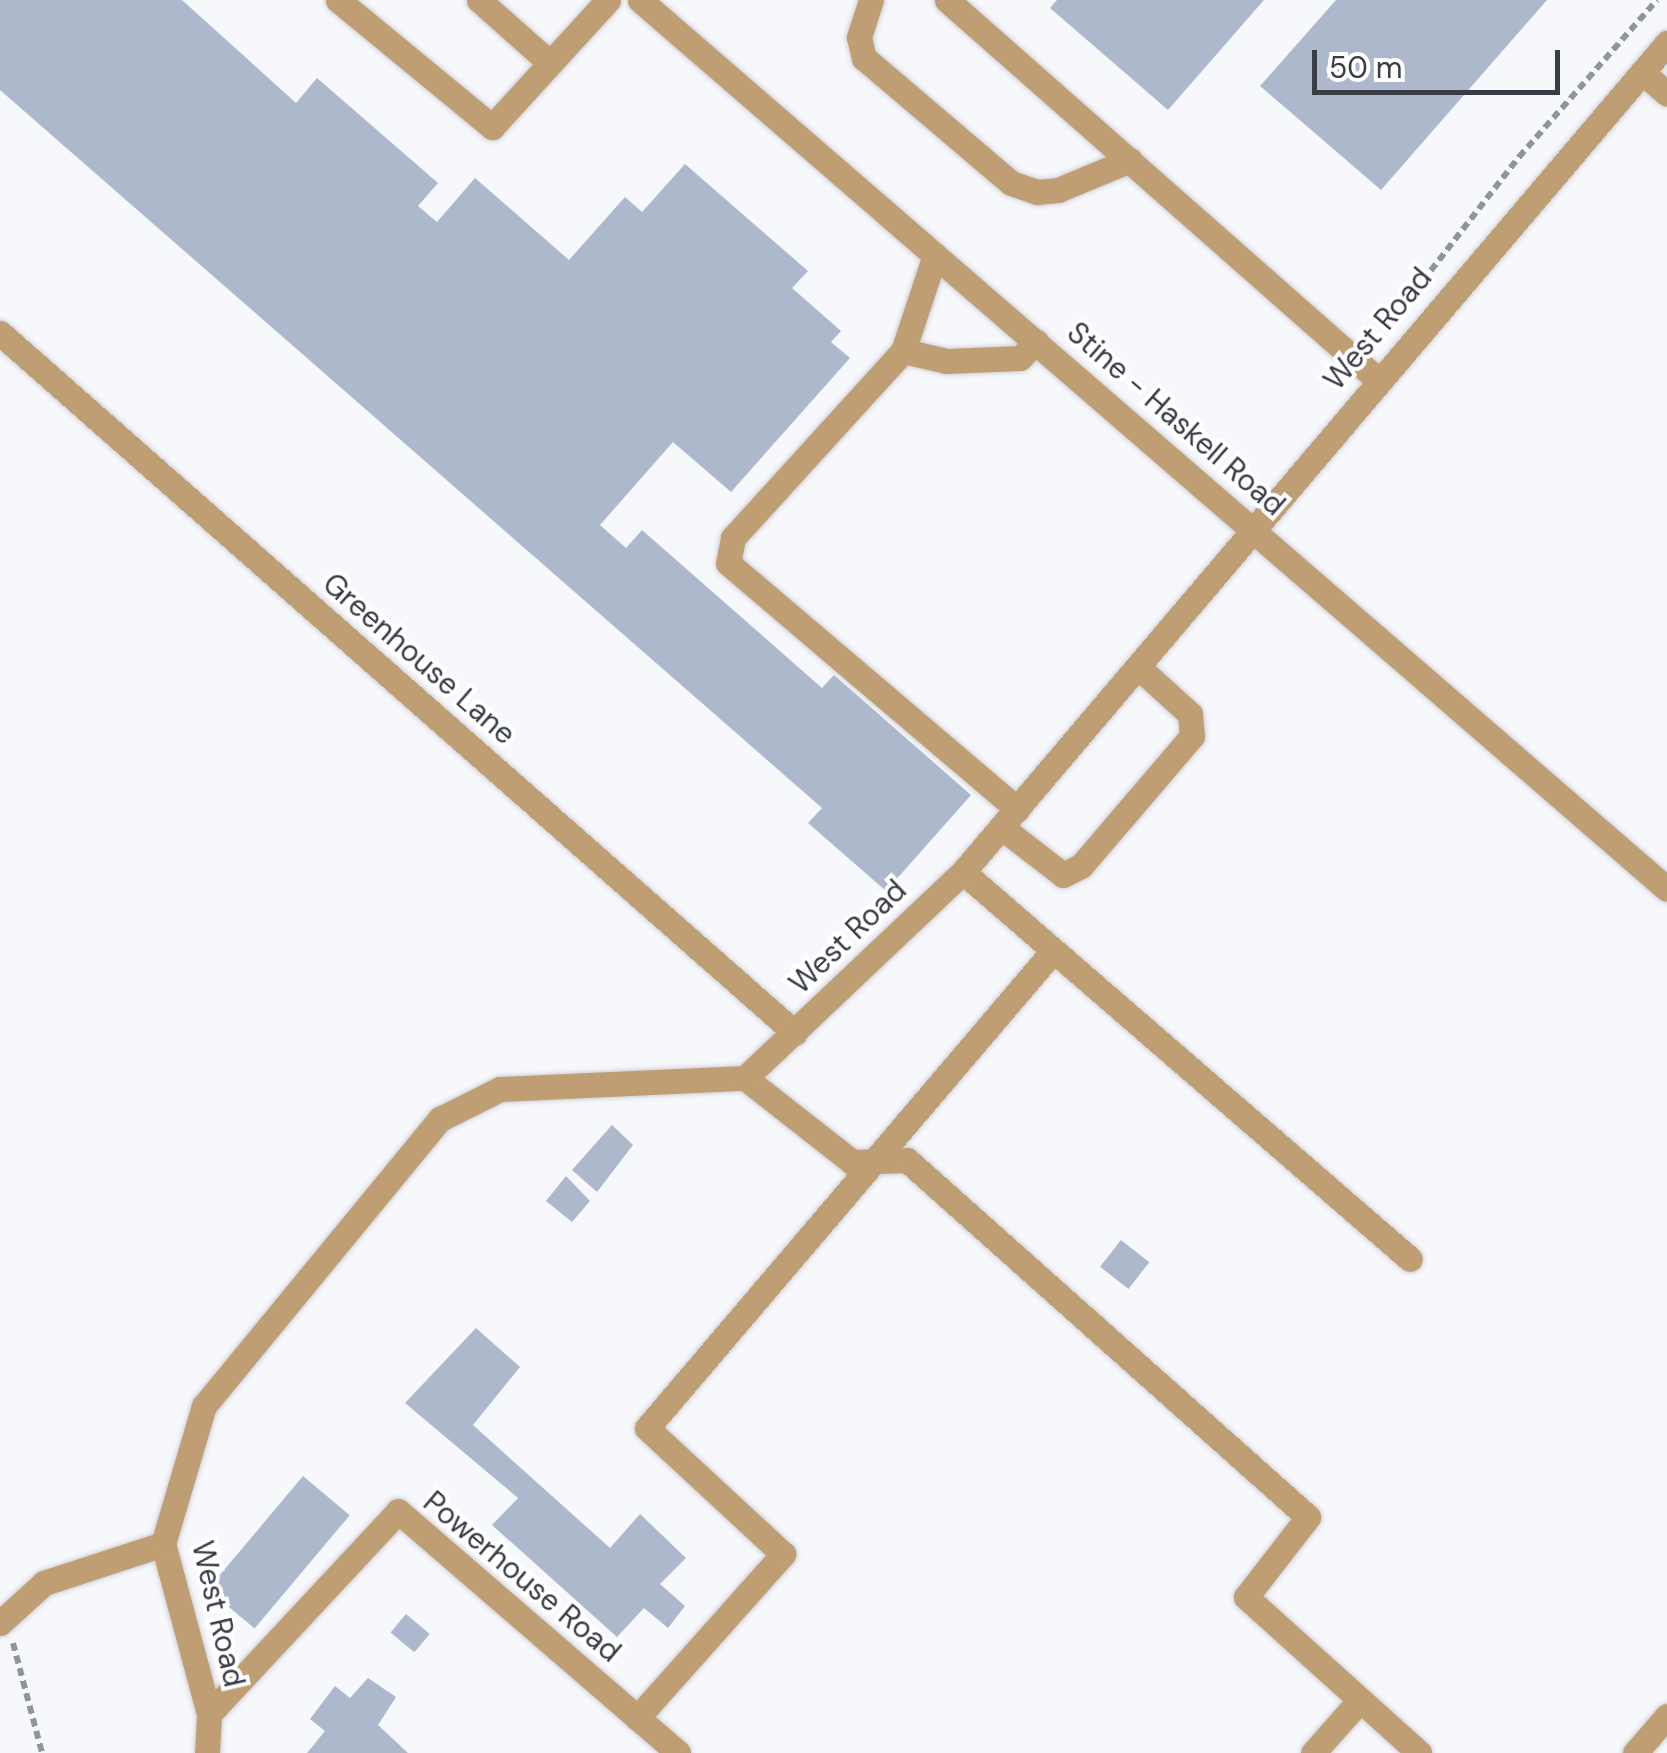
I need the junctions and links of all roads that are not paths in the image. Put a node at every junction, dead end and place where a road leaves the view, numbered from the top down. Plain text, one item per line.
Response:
1 (338, 0) edge
2 (480, 0) edge
3 (608, 0) edge
4 (640, 0) edge
5 (871, 0) edge
6 (947, 0) edge
7 (1667, 44) edge
8 (550, 62) junction
9 (1642, 72) junction
10 (1667, 94) edge
11 (1130, 160) junction
12 (935, 255) junction
13 (0, 333) edge
14 (1036, 342) junction
15 (903, 352) junction
16 (1376, 379) junction
17 (1254, 530) junction
18 (1138, 667) junction
19 (1009, 818) junction
20 (963, 872) junction
21 (1667, 890) edge
22 (1053, 951) junction
23 (795, 1033) junction
24 (745, 1078) junction
25 (879, 1161) junction
26 (1410, 1259) dead end
27 (163, 1544) junction
28 (3, 1621) edge
29 (1360, 1700) junction
30 (208, 1714) junction
31 (1667, 1716) edge
32 (637, 1718) junction
33 (207, 1753) edge
34 (678, 1753) edge
35 (1313, 1753) edge
36 (1418, 1753) edge
37 (1635, 1753) edge

1 - 8 street
2 - 8 street
3 - 8 street
4 - 12 street, Stine - Haskell Road
5 - 11 street
6 - 11 street
7 - 9 street, West Road
9 - 10 street
9 - 16 street, West Road
11 - 16 street
12 - 14 street, Stine - Haskell Road
12 - 15 street
13 - 23 street, Greenhouse Lane
14 - 15 street
14 - 17 street, Stine - Haskell Road
15 - 19 street
16 - 17 street, West Road
17 - 18 street, West Road
17 - 21 street, Stine - Haskell Road
18 - 19 street, West Road
18 - 19 street
19 - 20 street, West Road
20 - 22 street
20 - 23 street, West Road
22 - 25 street
22 - 26 street
23 - 24 street, West Road
24 - 25 street
24 - 27 street, West Road
25 - 29 street
25 - 32 street
27 - 28 street
27 - 30 street, West Road
29 - 35 street
29 - 36 street
30 - 32 street, Powerhouse Road
30 - 33 street, West Road
31 - 37 street
32 - 34 street, Powerhouse Road

